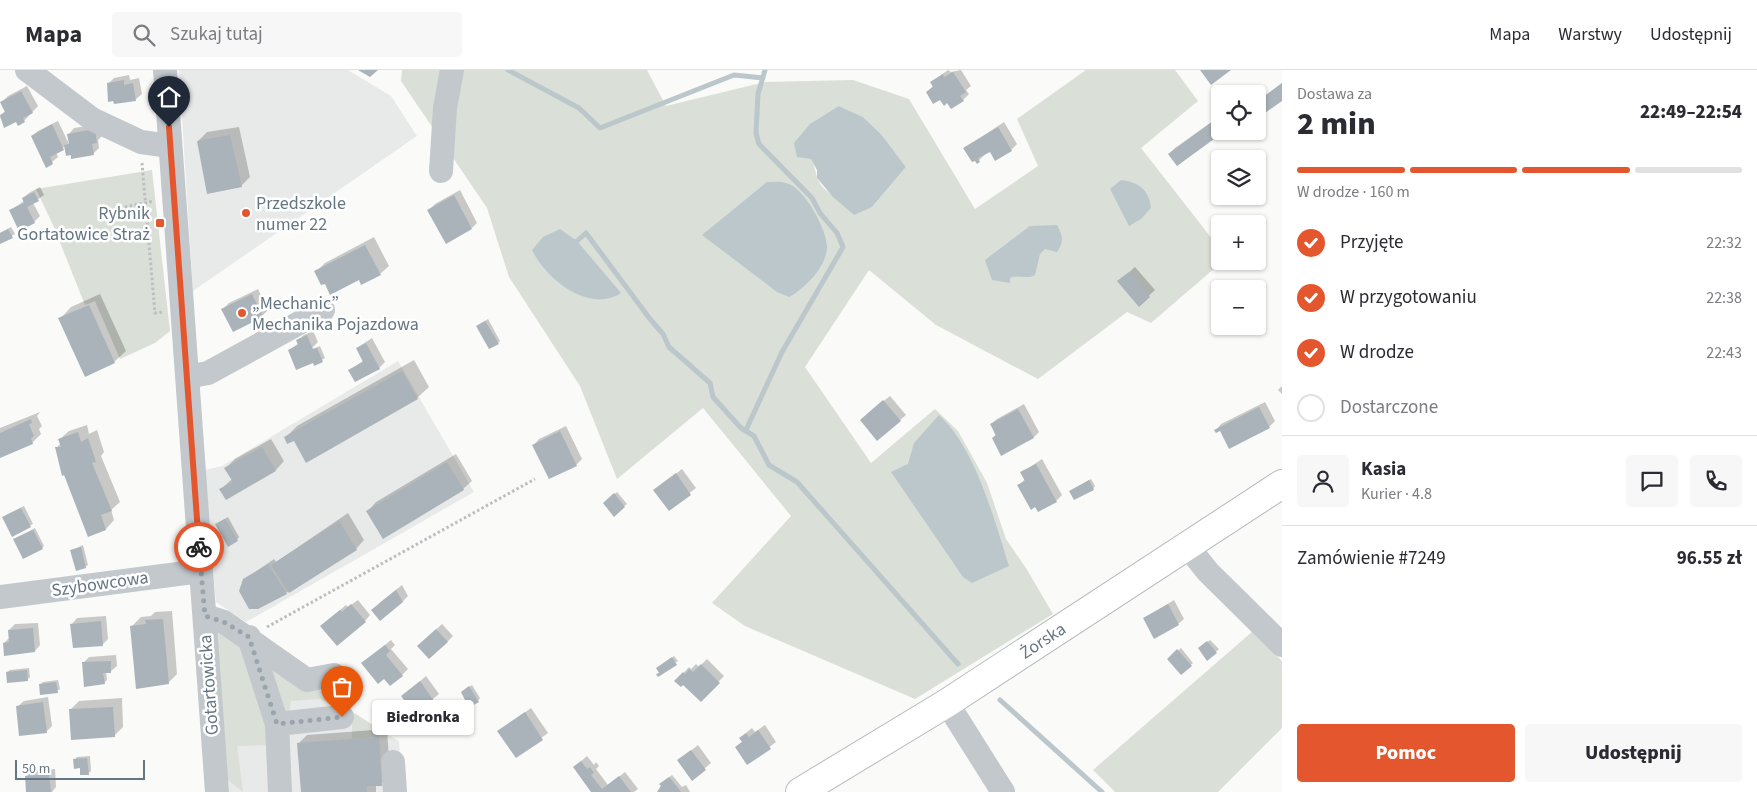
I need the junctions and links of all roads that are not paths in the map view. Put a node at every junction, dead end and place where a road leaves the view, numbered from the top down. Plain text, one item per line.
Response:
1 (27, 70) edge
2 (165, 70) edge
3 (452, 70) edge
4 (170, 146) junction
5 (441, 171) dead end
6 (324, 310) dead end
7 (187, 377) junction
8 (1282, 484) edge
9 (1188, 547) junction
10 (201, 570) junction
11 (0, 597) edge
12 (205, 616) junction
13 (249, 637) junction
14 (1282, 645) edge
15 (334, 675) dead end
16 (948, 703) junction
17 (342, 717) dead end
18 (277, 724) junction
19 (393, 762) dead end
20 (217, 792) edge
21 (280, 792) edge
22 (395, 792) edge
23 (800, 792) edge
24 (1003, 792) edge

1 - 4 street
2 - 4 street, Gotartowicka
3 - 5 street
4 - 7 street, Gotartowicka
6 - 7 street
7 - 10 street, Gotartowicka
8 - 9 main road, Żorska
9 - 14 street
9 - 16 main road, Żorska
10 - 11 street, Szybowcowa
10 - 12 street, Gotartowicka
12 - 13 street
12 - 20 street, Gotartowicka
13 - 15 street
13 - 18 street
16 - 23 main road, Żorska
16 - 24 street
17 - 18 street
18 - 21 street
19 - 22 street

